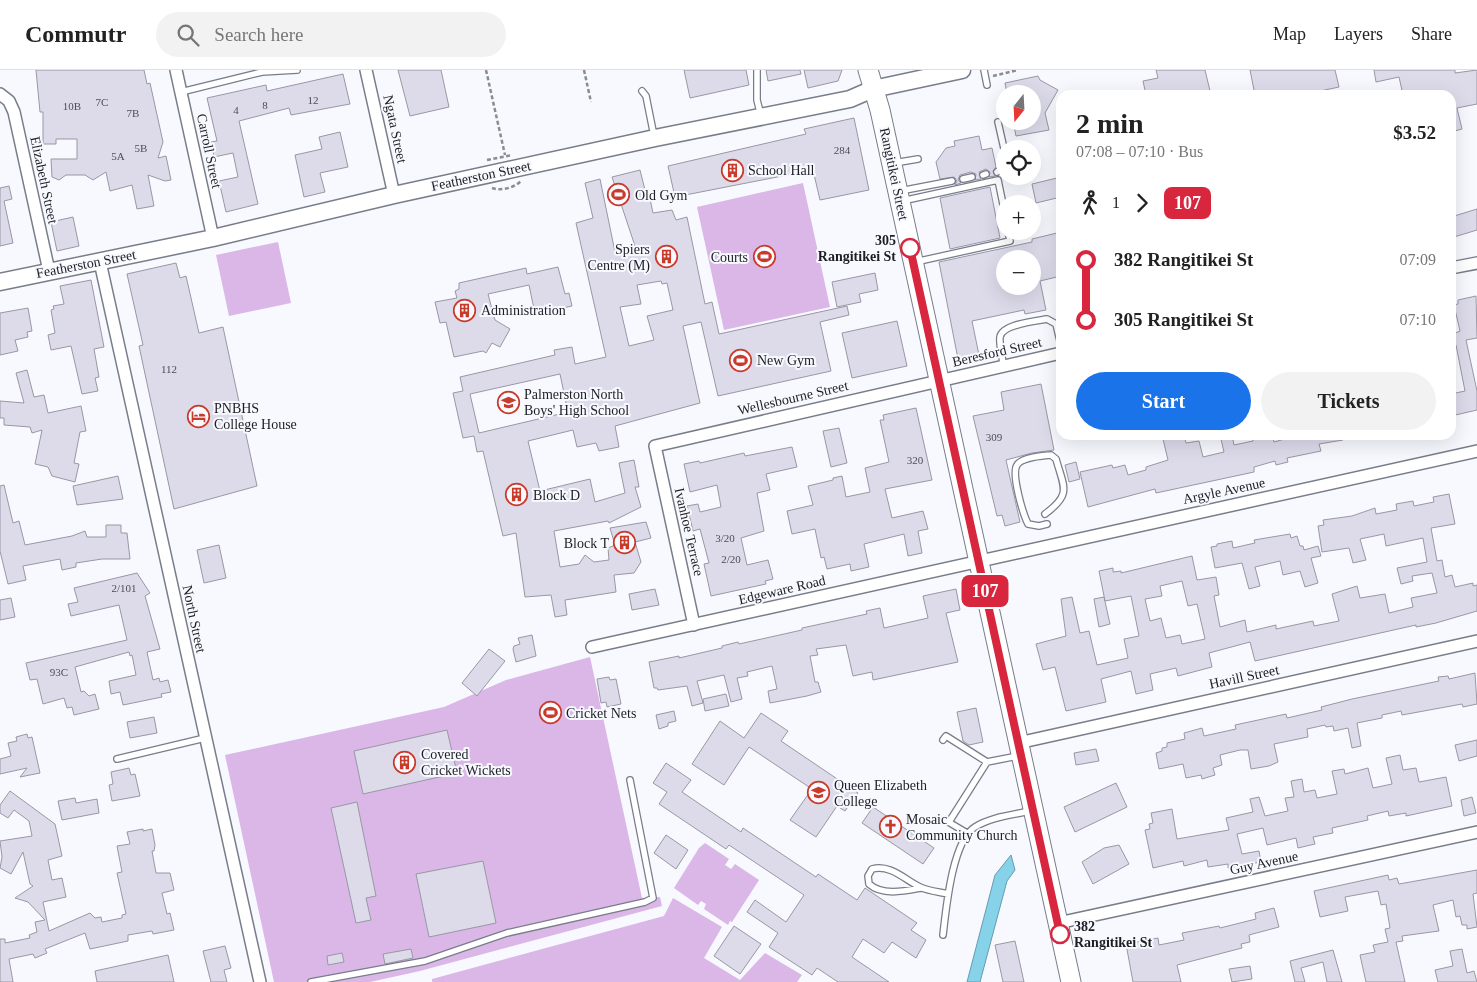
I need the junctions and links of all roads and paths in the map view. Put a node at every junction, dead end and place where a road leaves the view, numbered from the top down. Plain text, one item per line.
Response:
1 (176, 70) edge
2 (297, 70) edge
3 (366, 70) edge
4 (486, 70) edge
5 (584, 70) edge
6 (757, 70) edge
7 (868, 70) edge
8 (962, 70) edge
9 (984, 70) edge
10 (987, 85) dead end
11 (873, 89) junction
12 (642, 91) dead end
13 (180, 92) junction
14 (3, 95) edge
15 (590, 102) dead end
16 (762, 118) junction
17 (655, 138) junction
18 (505, 155) dead end
19 (918, 159) dead end
20 (892, 164) junction
21 (972, 177) dead end
22 (963, 178) dead end
23 (952, 181) dead end
24 (520, 182) dead end
25 (492, 188) dead end
26 (394, 195) junction
27 (1001, 195) edge
28 (899, 197) junction
29 (213, 238) junction
30 (1010, 240) edge
31 (100, 262) junction
32 (1477, 262) edge
33 (913, 263) junction
34 (1456, 267) edge
35 (49, 272) junction
36 (0, 282) edge
37 (1056, 326) edge
38 (1056, 354) edge
39 (1003, 366) junction
40 (938, 380) junction
41 (655, 446) joint
42 (1477, 451) edge
43 (1045, 514) dead end
44 (1047, 524) dead end
45 (978, 562) junction
46 (694, 625) junction
47 (1477, 641) edge
48 (592, 647) dead end
49 (205, 738) junction
50 (944, 740) dead end
51 (1019, 749) junction
52 (117, 759) dead end
53 (987, 762) junction
54 (630, 780) dead end
55 (1033, 810) junction
56 (1477, 832) edge
57 (967, 833) junction
58 (921, 888) junction
59 (948, 894) junction
60 (1058, 923) junction
61 (943, 935) dead end
62 (260, 982) edge
63 (311, 982) edge
64 (1071, 982) edge

1 - 13 street, Carroll Street
2 - 13 lane
3 - 26 street, Ngata Street
4 - 18 path
5 - 15 path
6 - 16 lane
7 - 11 highway, Rangitikei Street
8 - 11 main road, Featherston Street
9 - 10 lane
11 - 16 main road, Featherston Street
11 - 20 highway, Rangitikei Street
12 - 17 lane
13 - 29 street, Carroll Street
14 - 35 street, Elizabeth Street
16 - 17 main road, Featherston Street
17 - 26 main road, Featherston Street
19 - 20 lane
20 - 28 highway, Rangitikei Street
21 - 22 lane
23 - 28 lane
24 - 25 path
26 - 29 main road, Featherston Street
27 - 28 lane
28 - 33 highway, Rangitikei Street
29 - 31 main road, Featherston Street
30 - 33 lane
31 - 35 main road, Featherston Street
31 - 49 street, North Street
32 - 34 street
33 - 40 highway, Rangitikei Street
35 - 36 main road, Featherston Street
37 - 39 lane
38 - 39 street, Beresford Street
39 - 40 street, Beresford Street
40 - 41 street, Wellesbourne Street
40 - 45 highway, Rangitikei Street
41 - 46 street, Ivanhoe Terrace
42 - 45 street, Argyle Avenue
43 - 44 lane
45 - 46 street, Edgeware Road
45 - 51 highway, Rangitikei Street
46 - 48 street, Edgeware Road
47 - 51 street, Havill Street
49 - 52 lane
49 - 62 street, North Street
50 - 53 lane
51 - 53 lane
51 - 55 highway, Rangitikei Street
53 - 57 lane
54 - 63 lane
55 - 57 lane
55 - 60 highway, Rangitikei Street
56 - 60 street, Guy Avenue
57 - 59 lane
58 - 58 lane
58 - 59 lane
59 - 61 lane
60 - 64 highway, Rangitikei Street

